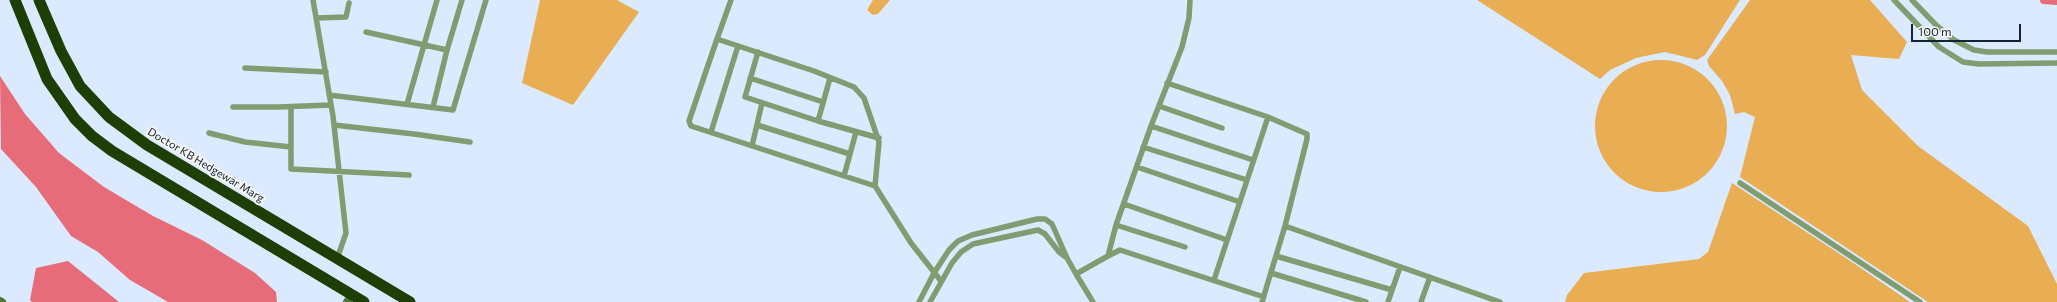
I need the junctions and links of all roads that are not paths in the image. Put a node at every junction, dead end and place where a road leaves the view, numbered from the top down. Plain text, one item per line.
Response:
1 (14, 0) edge
2 (39, 0) edge
3 (313, 0) edge
4 (437, 0) edge
5 (462, 0) edge
6 (486, 0) edge
7 (731, 0) edge
8 (1190, 0) edge
9 (1894, 0) edge
10 (1912, 0) edge
11 (349, 4) dead end
12 (316, 18) junction
13 (366, 32) dead end
14 (717, 39) junction
15 (423, 44) junction
16 (738, 46) junction
17 (447, 50) junction
18 (758, 52) junction
19 (2057, 52) edge
20 (2057, 63) edge
21 (245, 68) dead end
22 (326, 72) junction
23 (750, 78) junction
24 (830, 78) junction
25 (1167, 83) junction
26 (330, 95) junction
27 (823, 102) junction
28 (762, 103) junction
29 (407, 104) junction
30 (331, 105) junction
31 (1159, 106) junction
32 (233, 107) dead end
33 (291, 107) junction
34 (433, 107) junction
35 (1268, 117) junction
36 (818, 121) junction
37 (334, 125) junction
38 (757, 125) junction
39 (1151, 126) junction
40 (1222, 128) dead end
41 (711, 132) junction
42 (856, 132) junction
43 (209, 133) dead end
44 (879, 138) junction
45 (470, 142) dead end
46 (752, 146) junction
47 (291, 147) junction
48 (1143, 147) junction
49 (850, 154) junction
50 (1253, 160) junction
51 (1137, 167) junction
52 (339, 171) junction
53 (410, 175) dead end
54 (844, 176) junction
55 (1246, 180) junction
56 (1740, 183) dead end
57 (875, 186) junction
58 (1240, 202) junction
59 (1124, 204) junction
60 (1116, 225) junction
61 (1285, 226) junction
62 (1227, 240) junction
63 (1185, 247) dead end
64 (1108, 256) junction
65 (1276, 256) junction
66 (1067, 258) junction
67 (337, 259) junction
68 (1400, 267) junction
69 (934, 273) junction
70 (1271, 273) junction
71 (1076, 274) junction
72 (1430, 277) junction
73 (941, 280) junction
74 (1214, 280) junction
75 (1392, 290) junction
76 (349, 299) edge
77 (1263, 300) edge
78 (1423, 301) edge
79 (364, 302) edge
80 (410, 302) edge
81 (919, 302) edge
82 (930, 302) edge
83 (1093, 302) edge
84 (1366, 302) edge
85 (1388, 302) edge
86 (1500, 302) edge
87 (1920, 302) edge

1 - 76 highway
2 - 67 highway, Doctor KB Hedgewar Marg
3 - 12 street
4 - 15 street
5 - 17 street
6 - 34 street
7 - 14 street
8 - 25 street
9 - 20 street
10 - 19 street
11 - 12 street
12 - 22 street
13 - 15 street
14 - 16 street
14 - 41 street
15 - 17 street
15 - 29 street
16 - 18 street
16 - 41 street
17 - 34 street
18 - 23 street
18 - 24 street
21 - 22 street
22 - 26 street
23 - 27 street
23 - 28 street
24 - 27 street
24 - 44 street
25 - 31 street
25 - 35 street
26 - 29 street
26 - 30 street
27 - 36 street
28 - 36 street
28 - 38 street
29 - 34 street
30 - 33 street
30 - 37 street
31 - 39 street
31 - 40 street
32 - 33 street
33 - 47 street
35 - 50 street
35 - 61 street
36 - 42 street
37 - 45 street
37 - 52 street
38 - 46 street
38 - 49 street
39 - 48 street
39 - 50 street
41 - 46 street
42 - 44 street
42 - 49 street
43 - 47 street
44 - 57 street
46 - 54 street
47 - 52 street
48 - 51 street
48 - 55 street
49 - 54 street
50 - 55 street
51 - 58 street
51 - 59 street
52 - 53 street
52 - 67 street
54 - 57 street
55 - 58 street
56 - 87 street
57 - 69 street
58 - 62 street
59 - 60 street
59 - 62 street
60 - 63 street
60 - 64 street
61 - 65 street
61 - 68 street
62 - 74 street
64 - 71 street
64 - 74 street
65 - 70 street
65 - 75 street
66 - 69 street
66 - 71 street
66 - 73 street
67 - 80 highway, Doctor KB Hedgewar Marg
68 - 72 street
68 - 75 street
69 - 73 street
69 - 81 street
70 - 77 street
70 - 84 street
71 - 83 street
72 - 78 street
72 - 86 street
73 - 82 street
74 - 77 street
75 - 85 street
76 - 79 highway

